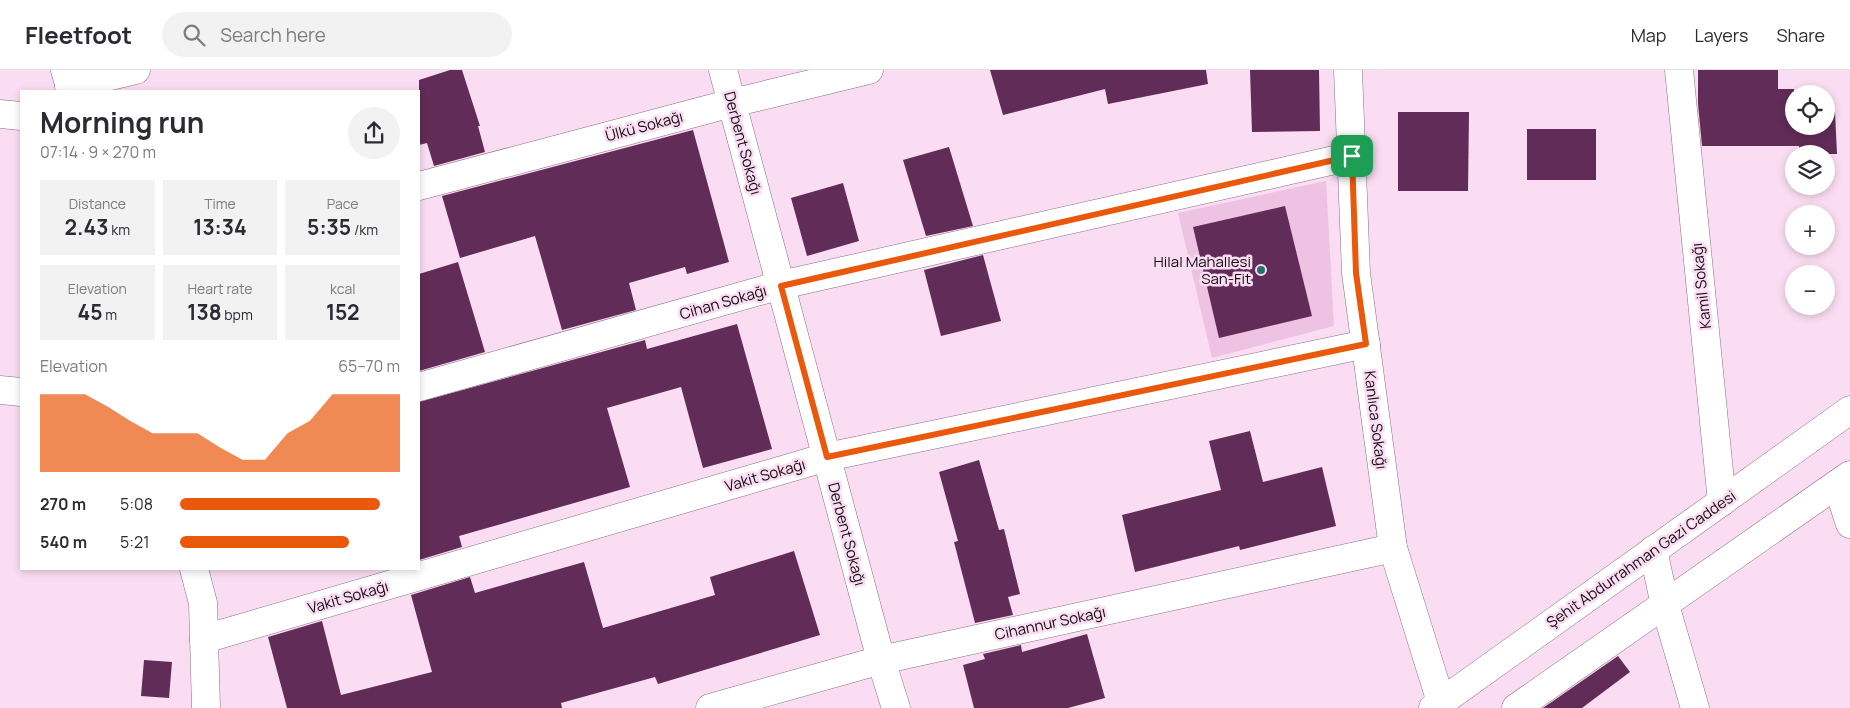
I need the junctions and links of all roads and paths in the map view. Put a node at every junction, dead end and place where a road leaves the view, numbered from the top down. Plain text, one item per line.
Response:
1 (136, 70) edge
2 (724, 70) edge
3 (869, 70) edge
4 (1348, 70) edge
5 (1680, 70) edge
6 (68, 82) edge
7 (732, 103) junction
8 (0, 114) edge
9 (20, 116) edge
10 (1352, 156) junction
11 (420, 186) edge
12 (781, 286) junction
13 (1366, 344) junction
14 (420, 387) edge
15 (0, 390) edge
16 (20, 392) edge
17 (1850, 410) edge
18 (827, 457) junction
19 (1843, 480) edge
20 (1722, 502) junction
21 (1850, 524) edge
22 (1393, 548) junction
23 (1653, 550) junction
24 (194, 570) edge
25 (1665, 606) junction
26 (204, 639) junction
27 (881, 660) junction
28 (1439, 706) edge
29 (206, 708) edge
30 (710, 708) edge
31 (896, 708) edge
32 (1516, 708) edge
33 (1695, 708) edge

1 - 6 street
2 - 7 street, Derbent Sokağı
3 - 7 street, Ülkü Sokağı
4 - 10 street, Kanlıca Sokağı
5 - 20 street, Kamil Sokağı
7 - 11 street, Ülkü Sokağı
7 - 12 street, Derbent Sokağı
8 - 9 street
10 - 12 street, Cihan Sokağı
10 - 13 street, Kanlıca Sokağı
12 - 14 street, Cihan Sokağı
12 - 18 street, Derbent Sokağı
13 - 18 street, Vakit Sokağı
13 - 22 street, Kanlıca Sokağı
15 - 16 street
17 - 20 street, Şehit Abdurrahman Gazi Caddesi
18 - 26 street, Vakit Sokağı
18 - 27 street, Derbent Sokağı
19 - 21 street
19 - 25 street
20 - 23 street, Şehit Abdurrahman Gazi Caddesi
22 - 27 street, Cihannur Sokağı
22 - 28 street, Kanlıca Sokağı
23 - 25 street
23 - 28 street, Şehit Abdurrahman Gazi Caddesi
24 - 26 street
25 - 32 street
25 - 33 street
26 - 29 street
27 - 30 street, Cihannur Sokağı
27 - 31 street, Derbent Sokağı

